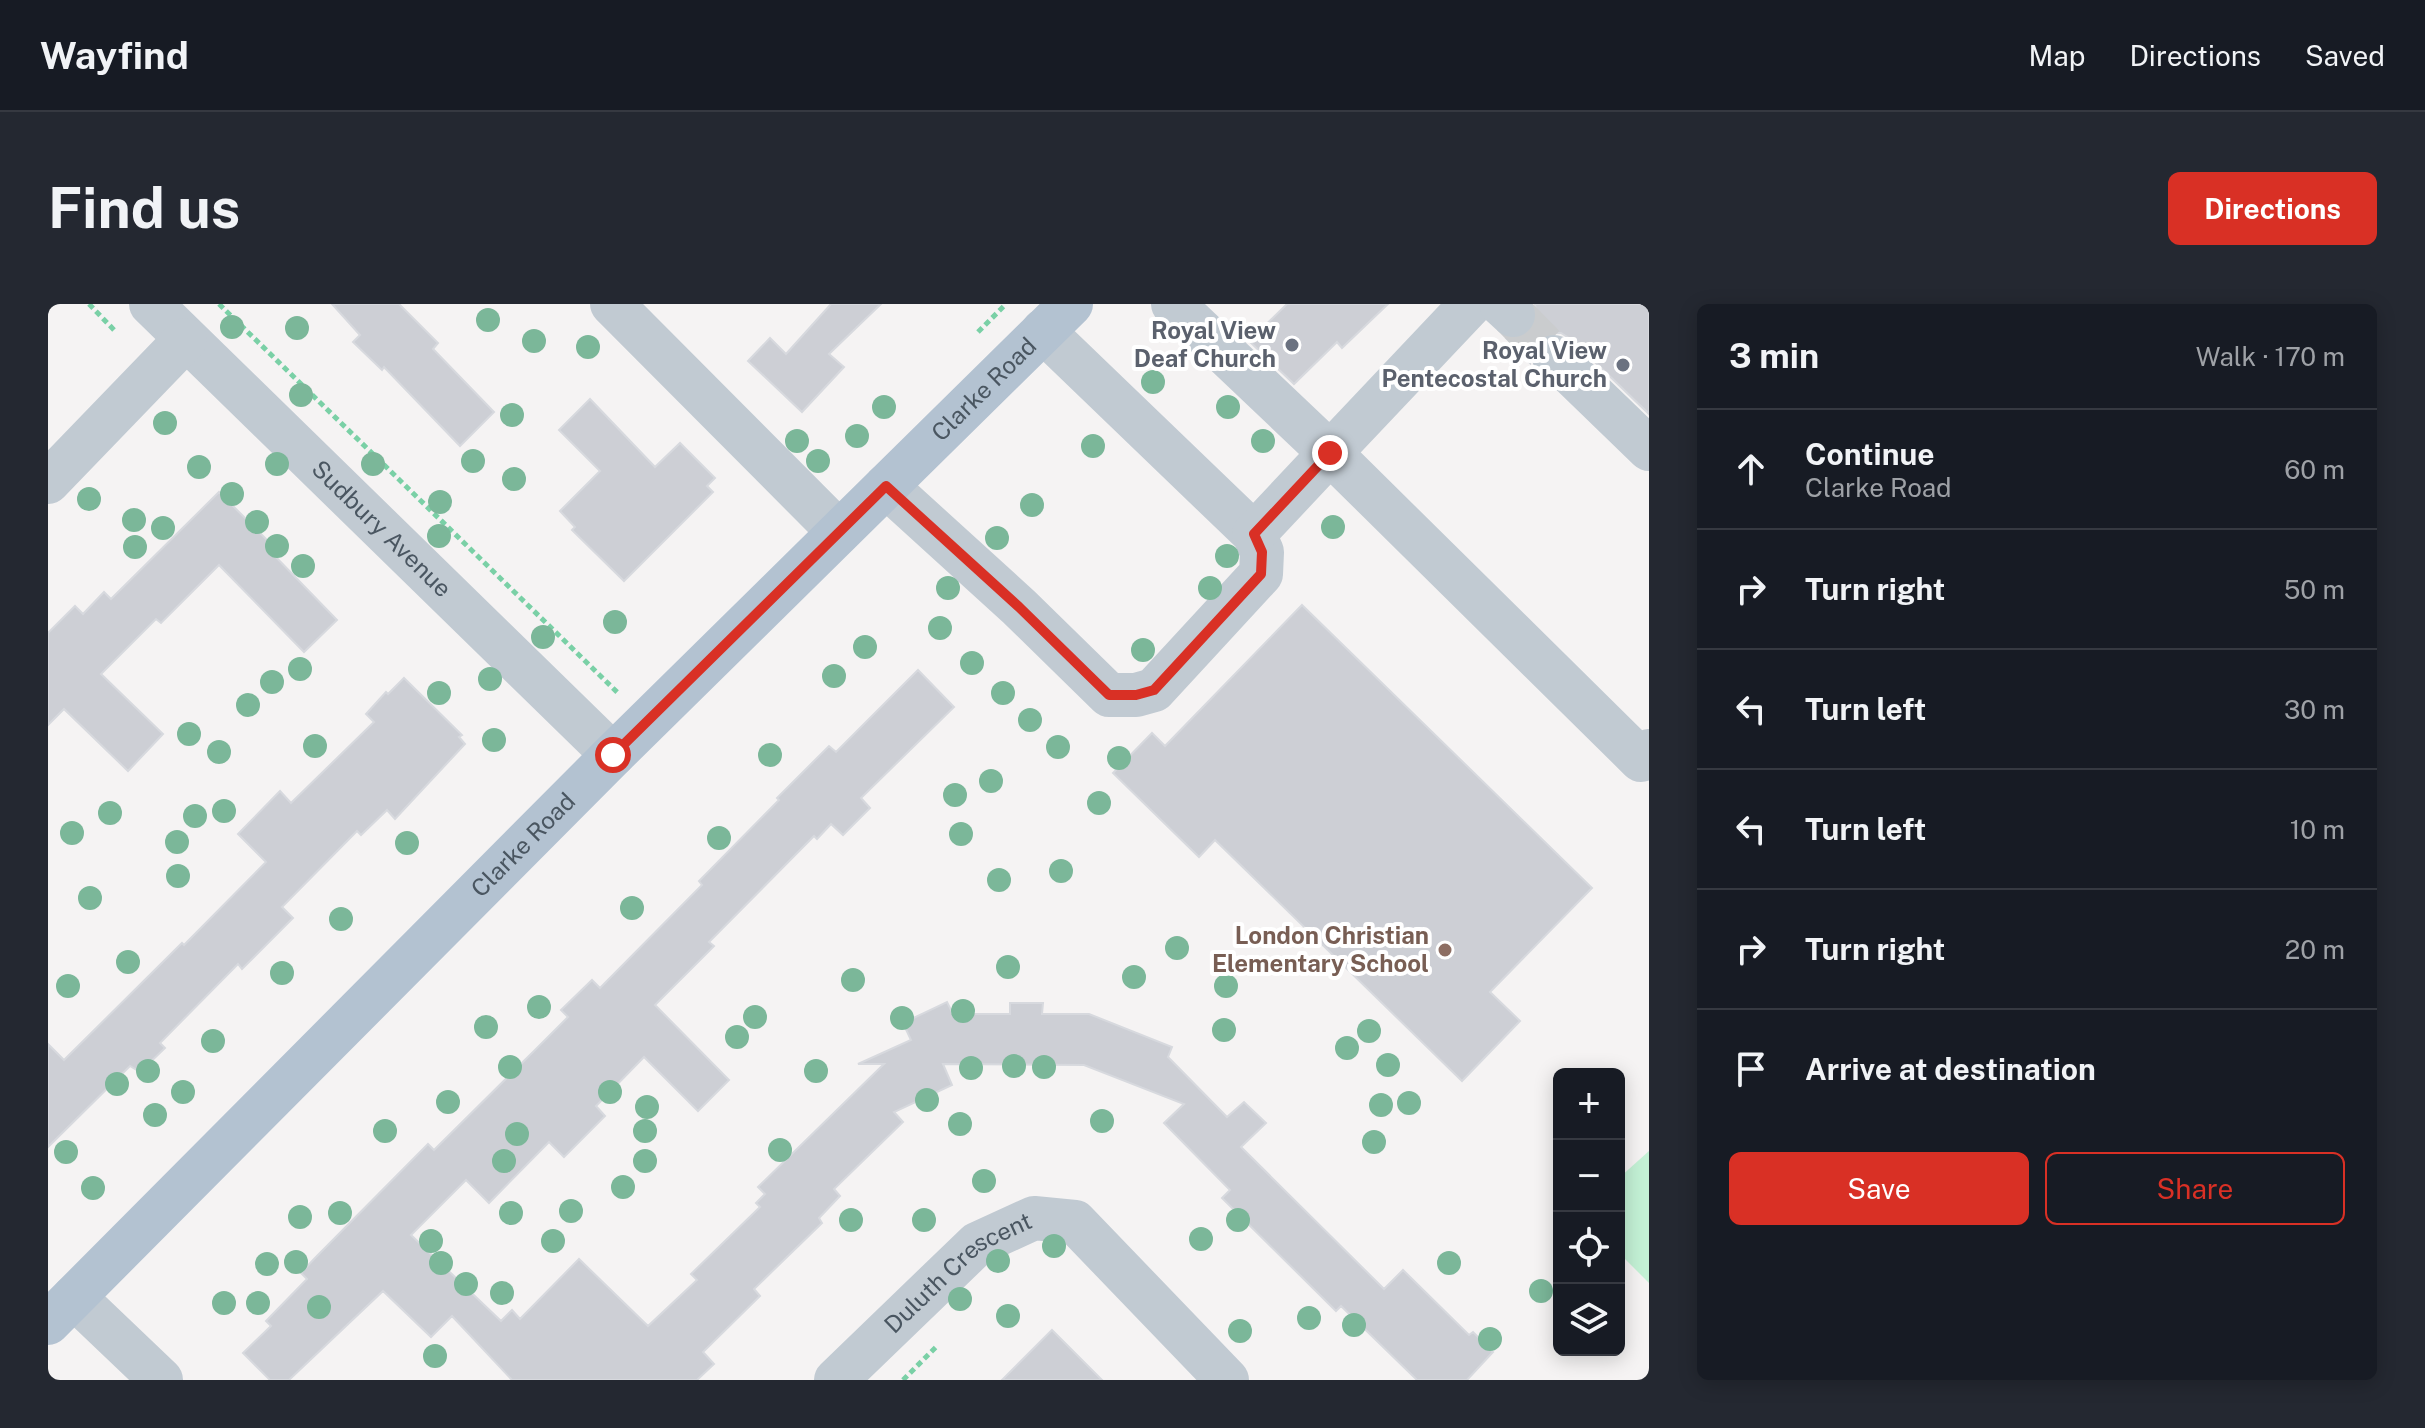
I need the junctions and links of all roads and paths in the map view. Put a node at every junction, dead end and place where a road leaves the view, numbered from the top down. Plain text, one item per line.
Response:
1 (89, 304) edge
2 (151, 304) edge
3 (219, 304) edge
4 (612, 304) edge
5 (1006, 304) edge
6 (1173, 304) edge
7 (1471, 304) edge
8 (1057, 318) edge
9 (122, 338) dead end
10 (972, 338) dead end
11 (185, 340) junction
12 (1554, 357) tunnel mouth
13 (1649, 449) edge
14 (1330, 453) junction
15 (48, 482) edge
16 (886, 486) junction
17 (839, 532) junction
18 (1254, 534) junction
19 (627, 683) dead end
20 (1649, 751) edge
21 (613, 755) junction
22 (61, 1310) edge
23 (947, 1336) dead end
24 (161, 1380) edge
25 (836, 1380) edge
26 (903, 1380) edge
27 (1227, 1380) edge

1 - 9 path
2 - 11 street, Sudbury Avenue
3 - 19 path
4 - 17 street
5 - 10 path
6 - 14 street
7 - 14 street
8 - 16 main road, Clarke Road
8 - 18 street
11 - 15 street
11 - 21 street, Sudbury Avenue
12 - 13 street
14 - 18 street
14 - 20 street
16 - 17 main road, Clarke Road
16 - 18 street
17 - 21 main road, Clarke Road
21 - 22 main road, Clarke Road
22 - 24 street
23 - 26 path
25 - 27 street, Duluth Crescent

